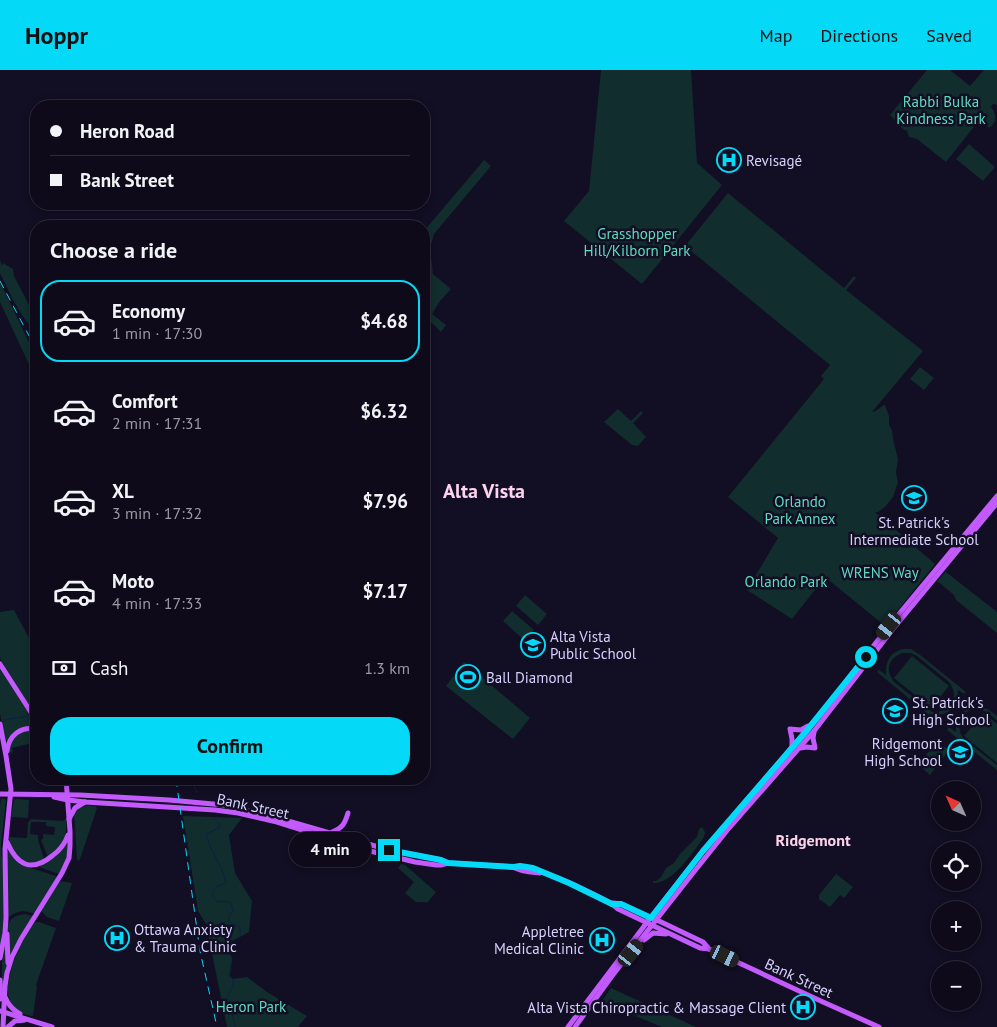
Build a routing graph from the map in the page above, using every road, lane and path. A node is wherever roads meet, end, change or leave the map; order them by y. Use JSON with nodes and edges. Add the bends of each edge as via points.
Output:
{"nodes":[{"id":1,"x":997,"y":496,"type":"edge"},
{"id":2,"x":997,"y":503,"type":"edge"},
{"id":3,"x":0,"y":664,"type":"edge"},
{"id":4,"x":30,"y":711,"type":"edge"},
{"id":5,"x":823,"y":711,"type":"junction"},
{"id":6,"x":0,"y":724,"type":"edge"},
{"id":7,"x":30,"y":728,"type":"edge"},
{"id":8,"x":814,"y":731,"type":"junction"},
{"id":9,"x":792,"y":747,"type":"junction"},
{"id":10,"x":800,"y":748,"type":"junction"},
{"id":11,"x":6,"y":756,"type":"junction"},
{"id":12,"x":67,"y":785,"type":"edge"},
{"id":13,"x":69,"y":785,"type":"edge"},
{"id":14,"x":5,"y":794,"type":"edge"},
{"id":15,"x":80,"y":795,"type":"junction"},
{"id":16,"x":68,"y":797,"type":"junction"},
{"id":17,"x":85,"y":802,"type":"junction"},
{"id":18,"x":348,"y":813,"type":"dead end"},
{"id":19,"x":69,"y":819,"type":"junction"},
{"id":20,"x":70,"y":831,"type":"junction"},
{"id":21,"x":330,"y":833,"type":"junction"},
{"id":22,"x":6,"y":840,"type":"junction"},
{"id":23,"x":448,"y":863,"type":"junction"},
{"id":24,"x":670,"y":902,"type":"junction"},
{"id":25,"x":612,"y":904,"type":"junction"},
{"id":26,"x":632,"y":916,"type":"junction"},
{"id":27,"x":653,"y":919,"type":"junction"},
{"id":28,"x":649,"y":924,"type":"junction"},
{"id":29,"x":6,"y":926,"type":"junction"},
{"id":30,"x":669,"y":926,"type":"junction"},
{"id":31,"x":638,"y":935,"type":"junction"},
{"id":32,"x":672,"y":935,"type":"junction"},
{"id":33,"x":638,"y":944,"type":"junction"},
{"id":34,"x":709,"y":949,"type":"junction"},
{"id":35,"x":0,"y":958,"type":"edge"},
{"id":36,"x":8,"y":967,"type":"junction"},
{"id":37,"x":0,"y":980,"type":"edge"},
{"id":38,"x":4,"y":993,"type":"junction"},
{"id":39,"x":2,"y":1011,"type":"edge"},
{"id":40,"x":34,"y":1021,"type":"junction"},
{"id":41,"x":3,"y":1027,"type":"edge"},
{"id":42,"x":8,"y":1027,"type":"edge"},
{"id":43,"x":52,"y":1027,"type":"edge"},
{"id":44,"x":568,"y":1027,"type":"edge"},
{"id":45,"x":575,"y":1027,"type":"edge"},
{"id":46,"x":879,"y":1027,"type":"edge"}],
"edges":[{"from":1,"to":5,"type":"main road"},
{"from":2,"to":8,"type":"main road"},
{"from":3,"to":4,"type":"main road"},
{"from":5,"to":9,"type":"main road"},
{"from":5,"to":9,"type":"main road","via":[[805,728],[790,730]]},
{"from":6,"to":11,"type":"main road"},
{"from":7,"to":11,"type":"main road","via":[[13,736]]},
{"from":8,"to":10,"type":"main road"},
{"from":8,"to":10,"type":"main road","via":[[815,748]]},
{"from":9,"to":27,"type":"main road","via":[[703,851]]},
{"from":10,"to":24,"type":"main road","via":[[729,828]]},
{"from":11,"to":14,"type":"main road"},
{"from":12,"to":16,"type":"main road"},
{"from":13,"to":15,"type":"main road"},
{"from":14,"to":16,"type":"main road","name":"Bank Street"},
{"from":14,"to":22,"type":"main road"},
{"from":15,"to":16,"type":"main road","name":"Bank Street"},
{"from":15,"to":21,"type":"main road","name":"Bank Street","via":[[224,805]]},
{"from":16,"to":17,"type":"main road","name":"Bank Street"},
{"from":16,"to":19,"type":"main road"},
{"from":17,"to":19,"type":"main road","via":[[74,808]]},
{"from":17,"to":23,"type":"main road","name":"Bank Street","via":[[238,812],[397,858],[441,866]]},
{"from":18,"to":21,"type":"main road","via":[[341,828]]},
{"from":19,"to":20,"type":"main road"},
{"from":20,"to":22,"type":"main road","via":[[66,842],[55,854],[35,865],[17,860]]},
{"from":20,"to":36,"type":"main road","via":[[66,865],[16,947]]},
{"from":21,"to":23,"type":"main road","name":"Bank Street","via":[[382,849]]},
{"from":22,"to":29,"type":"main road"},
{"from":23,"to":25,"type":"main road","name":"Bank Street","via":[[514,867],[545,873]]},
{"from":24,"to":27,"type":"main road"},
{"from":24,"to":30,"type":"main road","via":[[664,916]]},
{"from":25,"to":26,"type":"main road","name":"Bank Street"},
{"from":25,"to":27,"type":"main road","name":"Bank Street","via":[[621,904]]},
{"from":26,"to":28,"type":"main road","name":"Bank Street"},
{"from":26,"to":31,"type":"main road","via":[[640,925]]},
{"from":27,"to":28,"type":"main road"},
{"from":27,"to":30,"type":"main road","name":"Bank Street"},
{"from":28,"to":31,"type":"main road"},
{"from":28,"to":32,"type":"main road","name":"Bank Street"},
{"from":28,"to":33,"type":"main road"},
{"from":29,"to":35,"type":"main road"},
{"from":29,"to":36,"type":"main road"},
{"from":30,"to":34,"type":"main road","name":"Bank Street","via":[[703,942]]},
{"from":31,"to":44,"type":"main road"},
{"from":32,"to":33,"type":"main road","via":[[653,933]]},
{"from":32,"to":34,"type":"main road","name":"Bank Street"},
{"from":33,"to":45,"type":"main road"},
{"from":34,"to":46,"type":"main road","name":"Bank Street"},
{"from":36,"to":38,"type":"main road"},
{"from":37,"to":39,"type":"main road"},
{"from":38,"to":39,"type":"main road"},
{"from":38,"to":40,"type":"main road","via":[[12,1008]]},
{"from":39,"to":40,"type":"main road"},
{"from":39,"to":41,"type":"main road"},
{"from":40,"to":42,"type":"main road","via":[[18,1020]]},
{"from":40,"to":43,"type":"main road"}]}
